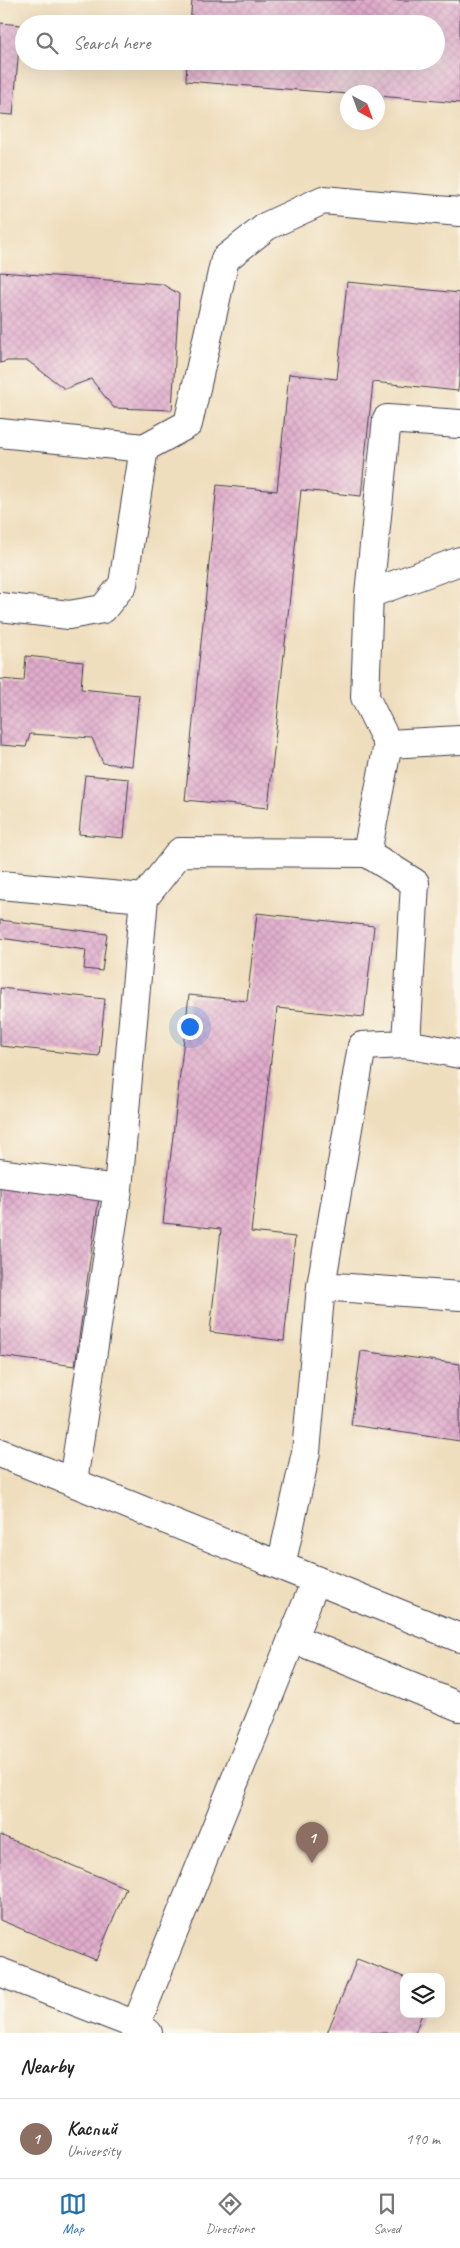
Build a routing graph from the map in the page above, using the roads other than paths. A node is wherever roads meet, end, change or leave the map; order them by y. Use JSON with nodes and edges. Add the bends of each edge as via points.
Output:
{"nodes":[{"id":1,"x":460,"y":212,"type":"edge"},
{"id":2,"x":460,"y":424,"type":"edge"},
{"id":3,"x":0,"y":433,"type":"edge"},
{"id":4,"x":144,"y":448,"type":"junction"},
{"id":5,"x":460,"y":561,"type":"edge"},
{"id":6,"x":369,"y":594,"type":"junction"},
{"id":7,"x":0,"y":607,"type":"edge"},
{"id":8,"x":460,"y":740,"type":"edge"},
{"id":9,"x":388,"y":744,"type":"junction"},
{"id":10,"x":367,"y":853,"type":"junction"},
{"id":11,"x":0,"y":885,"type":"edge"},
{"id":12,"x":144,"y":898,"type":"junction"},
{"id":13,"x":406,"y":1044,"type":"junction"},
{"id":14,"x":460,"y":1054,"type":"edge"},
{"id":15,"x":0,"y":1173,"type":"edge"},
{"id":16,"x":118,"y":1189,"type":"junction"},
{"id":17,"x":321,"y":1286,"type":"junction"},
{"id":18,"x":460,"y":1296,"type":"edge"},
{"id":19,"x":0,"y":1453,"type":"edge"},
{"id":20,"x":73,"y":1481,"type":"junction"},
{"id":21,"x":281,"y":1566,"type":"junction"},
{"id":22,"x":316,"y":1580,"type":"junction"},
{"id":23,"x":292,"y":1638,"type":"junction"},
{"id":24,"x":460,"y":1638,"type":"edge"},
{"id":25,"x":460,"y":1707,"type":"edge"},
{"id":26,"x":0,"y":1972,"type":"edge"},
{"id":27,"x":142,"y":2029,"type":"edge"}],
"edges":[{"from":1,"to":4,"type":"street","via":[[323,200],[267,226],[225,259],[188,424]]},
{"from":2,"to":6,"type":"street","via":[[387,419]]},
{"from":3,"to":4,"type":"street"},
{"from":4,"to":7,"type":"street","via":[[123,584],[103,609],[69,615]]},
{"from":5,"to":6,"type":"street"},
{"from":6,"to":9,"type":"street","via":[[365,697]]},
{"from":8,"to":9,"type":"street"},
{"from":9,"to":10,"type":"street"},
{"from":10,"to":12,"type":"street","via":[[180,852]]},
{"from":10,"to":13,"type":"street","via":[[415,883]]},
{"from":11,"to":12,"type":"street"},
{"from":12,"to":16,"type":"street"},
{"from":13,"to":14,"type":"street"},
{"from":13,"to":17,"type":"street","via":[[362,1046]]},
{"from":15,"to":16,"type":"street"},
{"from":16,"to":20,"type":"street"},
{"from":17,"to":18,"type":"street"},
{"from":17,"to":21,"type":"street","via":[[306,1452]]},
{"from":19,"to":20,"type":"street"},
{"from":20,"to":21,"type":"street"},
{"from":21,"to":22,"type":"street"},
{"from":22,"to":23,"type":"street"},
{"from":22,"to":24,"type":"street"},
{"from":23,"to":25,"type":"street"},
{"from":23,"to":27,"type":"street"},
{"from":26,"to":27,"type":"street"}]}
